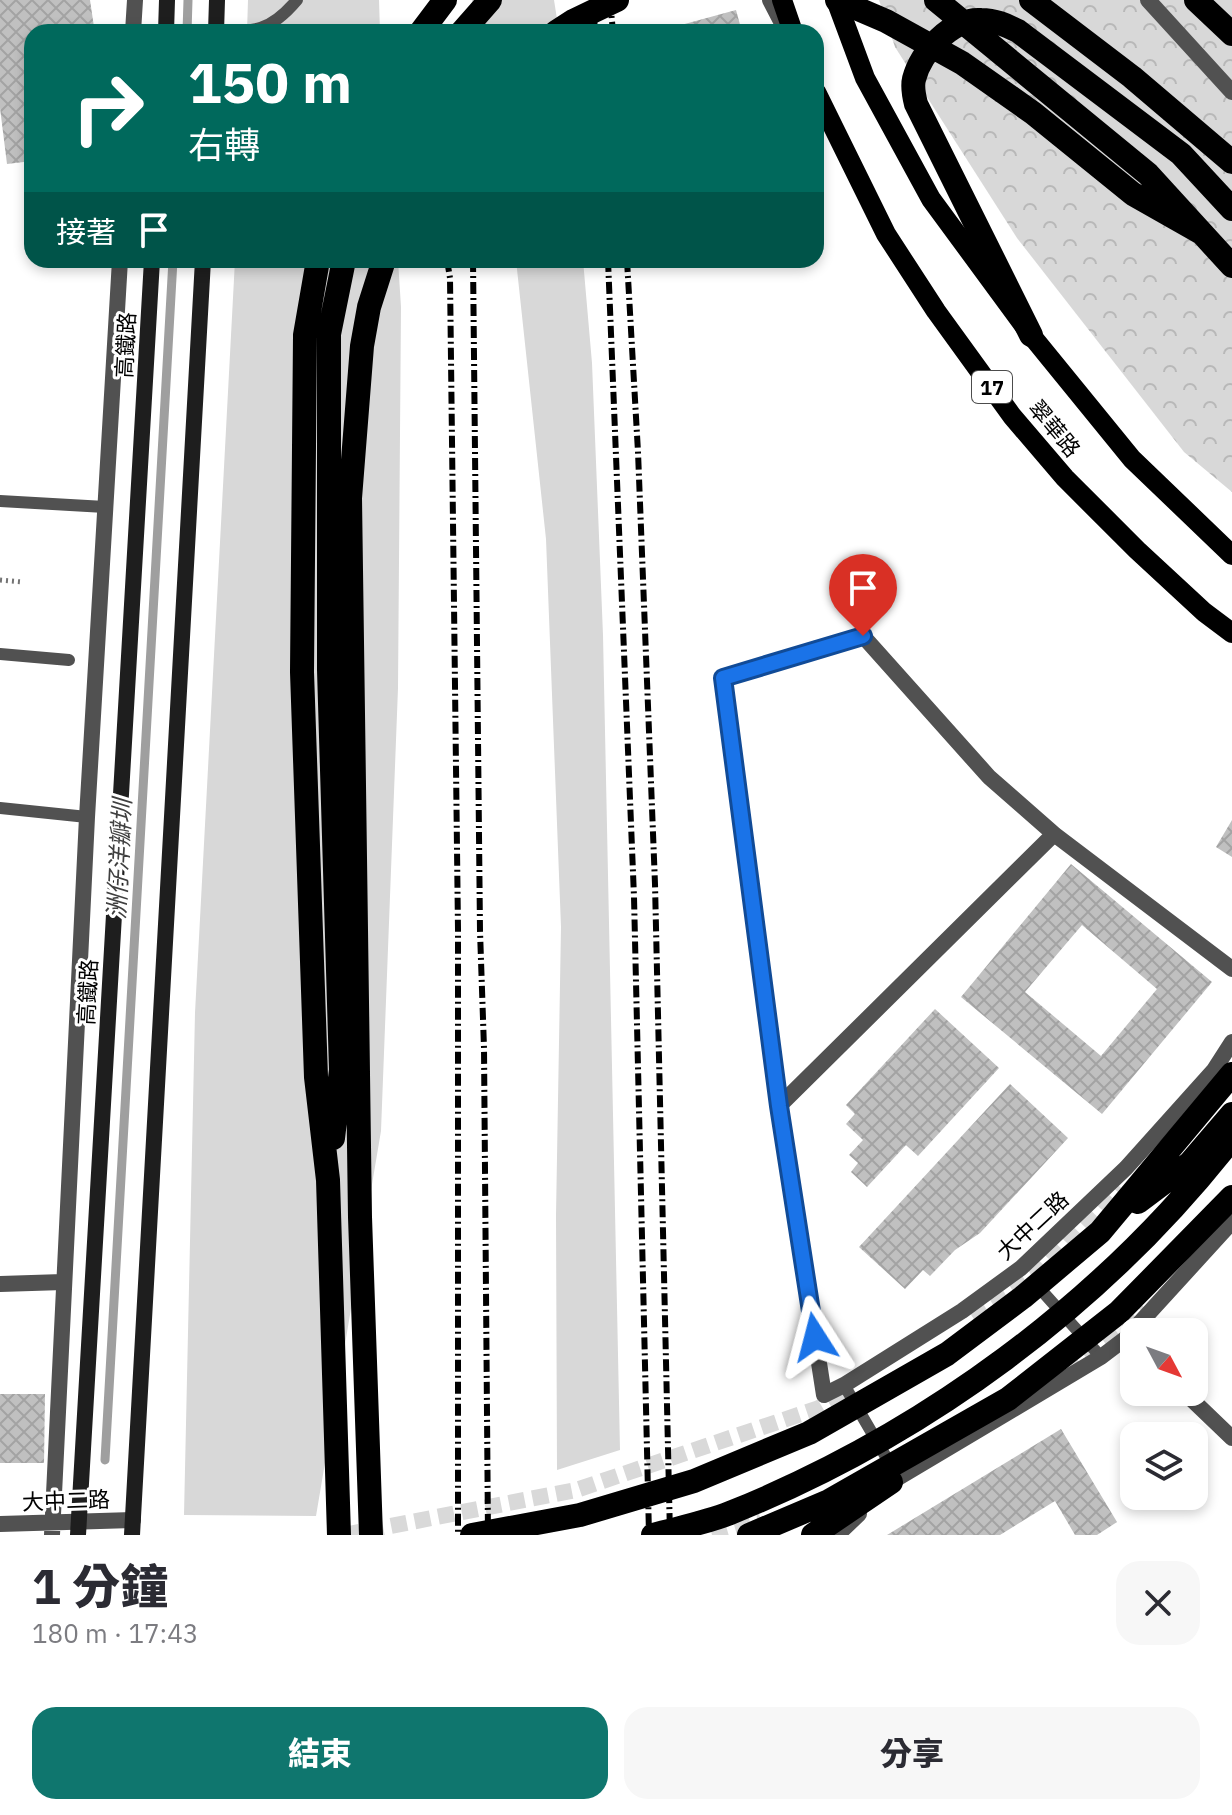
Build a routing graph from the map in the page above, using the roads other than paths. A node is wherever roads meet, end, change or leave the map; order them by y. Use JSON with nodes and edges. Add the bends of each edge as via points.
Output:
{"nodes":[{"id":1,"x":135,"y":0,"type":"edge"},
{"id":2,"x":167,"y":0,"type":"edge"},
{"id":3,"x":217,"y":0,"type":"edge"},
{"id":4,"x":297,"y":0,"type":"edge"},
{"id":5,"x":445,"y":0,"type":"edge"},
{"id":6,"x":490,"y":0,"type":"edge"},
{"id":7,"x":617,"y":0,"type":"edge"},
{"id":8,"x":770,"y":0,"type":"edge"},
{"id":9,"x":782,"y":0,"type":"edge"},
{"id":10,"x":836,"y":0,"type":"edge"},
{"id":11,"x":936,"y":0,"type":"edge"},
{"id":12,"x":1031,"y":0,"type":"edge"},
{"id":13,"x":1148,"y":0,"type":"edge"},
{"id":14,"x":1196,"y":0,"type":"edge"},
{"id":15,"x":134,"y":24,"type":"edge"},
{"id":16,"x":166,"y":24,"type":"edge"},
{"id":17,"x":216,"y":24,"type":"edge"},
{"id":18,"x":268,"y":24,"type":"edge"},
{"id":19,"x":427,"y":24,"type":"edge"},
{"id":20,"x":469,"y":24,"type":"edge"},
{"id":21,"x":568,"y":24,"type":"edge"},
{"id":22,"x":782,"y":24,"type":"edge"},
{"id":23,"x":790,"y":24,"type":"edge"},
{"id":24,"x":1232,"y":34,"type":"edge"},
{"id":25,"x":1232,"y":92,"type":"edge"},
{"id":26,"x":824,"y":108,"type":"edge"},
{"id":27,"x":1232,"y":162,"type":"edge"},
{"id":28,"x":1232,"y":209,"type":"edge"},
{"id":29,"x":1200,"y":232,"type":"junction"},
{"id":30,"x":1232,"y":266,"type":"edge"},
{"id":31,"x":120,"y":268,"type":"edge"},
{"id":32,"x":152,"y":268,"type":"edge"},
{"id":33,"x":203,"y":268,"type":"edge"},
{"id":34,"x":317,"y":268,"type":"edge"},
{"id":35,"x":342,"y":268,"type":"edge"},
{"id":36,"x":381,"y":268,"type":"edge"},
{"id":37,"x":1031,"y":335,"type":"junction"},
{"id":38,"x":0,"y":501,"type":"edge"},
{"id":39,"x":105,"y":507,"type":"junction"},
{"id":40,"x":1232,"y":555,"type":"edge"},
{"id":41,"x":1232,"y":633,"type":"edge"},
{"id":42,"x":0,"y":654,"type":"edge"},
{"id":43,"x":69,"y":660,"type":"dead end"},
{"id":44,"x":0,"y":808,"type":"edge"},
{"id":45,"x":87,"y":817,"type":"junction"},
{"id":46,"x":1054,"y":834,"type":"junction"},
{"id":47,"x":1232,"y":969,"type":"edge"},
{"id":48,"x":1232,"y":1042,"type":"edge"},
{"id":49,"x":1232,"y":1074,"type":"edge"},
{"id":50,"x":779,"y":1106,"type":"junction"},
{"id":51,"x":1232,"y":1114,"type":"edge"},
{"id":52,"x":1232,"y":1138,"type":"edge"},
{"id":53,"x":328,"y":1180,"type":"junction"},
{"id":54,"x":1232,"y":1197,"type":"edge"},
{"id":55,"x":1232,"y":1222,"type":"edge"},
{"id":56,"x":1100,"y":1232,"type":"junction"},
{"id":57,"x":1021,"y":1268,"type":"junction"},
{"id":58,"x":63,"y":1282,"type":"junction"},
{"id":59,"x":0,"y":1284,"type":"edge"},
{"id":60,"x":1150,"y":1318,"type":"tunnel mouth"},
{"id":61,"x":1120,"y":1347,"type":"edge"},
{"id":62,"x":1101,"y":1357,"type":"junction"},
{"id":63,"x":844,"y":1385,"type":"junction"},
{"id":64,"x":1008,"y":1399,"type":"junction"},
{"id":65,"x":1199,"y":1406,"type":"edge"},
{"id":66,"x":1232,"y":1438,"type":"edge"},
{"id":67,"x":898,"y":1478,"type":"junction"},
{"id":68,"x":0,"y":1524,"type":"edge"},
{"id":69,"x":132,"y":1527,"type":"edge"},
{"id":70,"x":52,"y":1528,"type":"edge"},
{"id":71,"x":78,"y":1528,"type":"edge"},
{"id":72,"x":339,"y":1535,"type":"edge"},
{"id":73,"x":371,"y":1535,"type":"edge"},
{"id":74,"x":472,"y":1535,"type":"edge"},
{"id":75,"x":653,"y":1535,"type":"edge"},
{"id":76,"x":749,"y":1535,"type":"tunnel mouth"},
{"id":77,"x":813,"y":1535,"type":"edge"},
{"id":78,"x":837,"y":1535,"type":"edge"}],
"edges":[{"from":1,"to":15,"type":"street"},
{"from":2,"to":16,"type":"street"},
{"from":3,"to":17,"type":"street"},
{"from":4,"to":18,"type":"lane"},
{"from":5,"to":19,"type":"highway"},
{"from":6,"to":20,"type":"highway"},
{"from":7,"to":21,"type":"highway"},
{"from":8,"to":22,"type":"street"},
{"from":9,"to":23,"type":"main road"},
{"from":10,"to":29,"type":"highway","via":[[962,63],[1133,194]]},
{"from":10,"to":37,"type":"main road","name":"翠華路","via":[[865,78],[931,199]]},
{"from":11,"to":29,"type":"highway","via":[[1148,174]]},
{"from":12,"to":27,"type":"highway"},
{"from":13,"to":25,"type":"street"},
{"from":14,"to":24,"type":"highway"},
{"from":26,"to":41,"type":"main road","name":"翠華路","number":"17","via":[[886,234],[1012,416],[1126,540]]},
{"from":28,"to":37,"type":"highway","via":[[1181,154],[1018,31],[980,19],[947,31],[919,64],[912,83],[916,104]]},
{"from":29,"to":30,"type":"highway"},
{"from":31,"to":39,"type":"street","name":"高鐵路"},
{"from":32,"to":71,"type":"street","name":"高鐵路"},
{"from":33,"to":69,"type":"street"},
{"from":34,"to":53,"type":"highway","via":[[305,335],[302,672],[316,1077]]},
{"from":35,"to":53,"type":"highway","via":[[329,334],[329,670],[341,1070]]},
{"from":36,"to":73,"type":"highway","via":[[362,346],[350,498],[360,1217]]},
{"from":37,"to":40,"type":"main road","name":"翠華路","via":[[1132,459]]},
{"from":38,"to":39,"type":"lane"},
{"from":39,"to":45,"type":"street","name":"高鐵路"},
{"from":42,"to":43,"type":"lane"},
{"from":44,"to":45,"type":"lane"},
{"from":45,"to":58,"type":"street","name":"高鐵路"},
{"from":46,"to":47,"type":"street"},
{"from":46,"to":50,"type":"street"},
{"from":46,"to":50,"type":"street","via":[[989,777],[863,636],[723,678]]},
{"from":48,"to":57,"type":"street","name":"大中二路","via":[[1214,1070],[1126,1168]]},
{"from":49,"to":56,"type":"highway"},
{"from":50,"to":63,"type":"street","name":"大中二路","via":[[824,1395]]},
{"from":51,"to":56,"type":"highway","via":[[1190,1163]]},
{"from":52,"to":75,"type":"highway","via":[[1199,1181],[1081,1299],[964,1390],[844,1461],[727,1514]]},
{"from":53,"to":72,"type":"highway"},
{"from":54,"to":64,"type":"highway","via":[[1119,1312]]},
{"from":55,"to":60,"type":"street"},
{"from":56,"to":74,"type":"highway","via":[[947,1354],[809,1433],[680,1485],[580,1515]]},
{"from":57,"to":62,"type":"lane"},
{"from":57,"to":63,"type":"street","name":"大中二路"},
{"from":58,"to":59,"type":"street"},
{"from":58,"to":70,"type":"street","name":"高鐵路"},
{"from":61,"to":62,"type":"street"},
{"from":62,"to":67,"type":"street"},
{"from":63,"to":67,"type":"lane"},
{"from":64,"to":76,"type":"highway","via":[[829,1501]]},
{"from":64,"to":77,"type":"highway","via":[[949,1448]]},
{"from":65,"to":66,"type":"street"},
{"from":67,"to":78,"type":"street"},
{"from":68,"to":70,"type":"street","name":"大中二路"},
{"from":69,"to":71,"type":"street","name":"大中二路"},
{"from":70,"to":71,"type":"street","name":"大中二路"}]}
